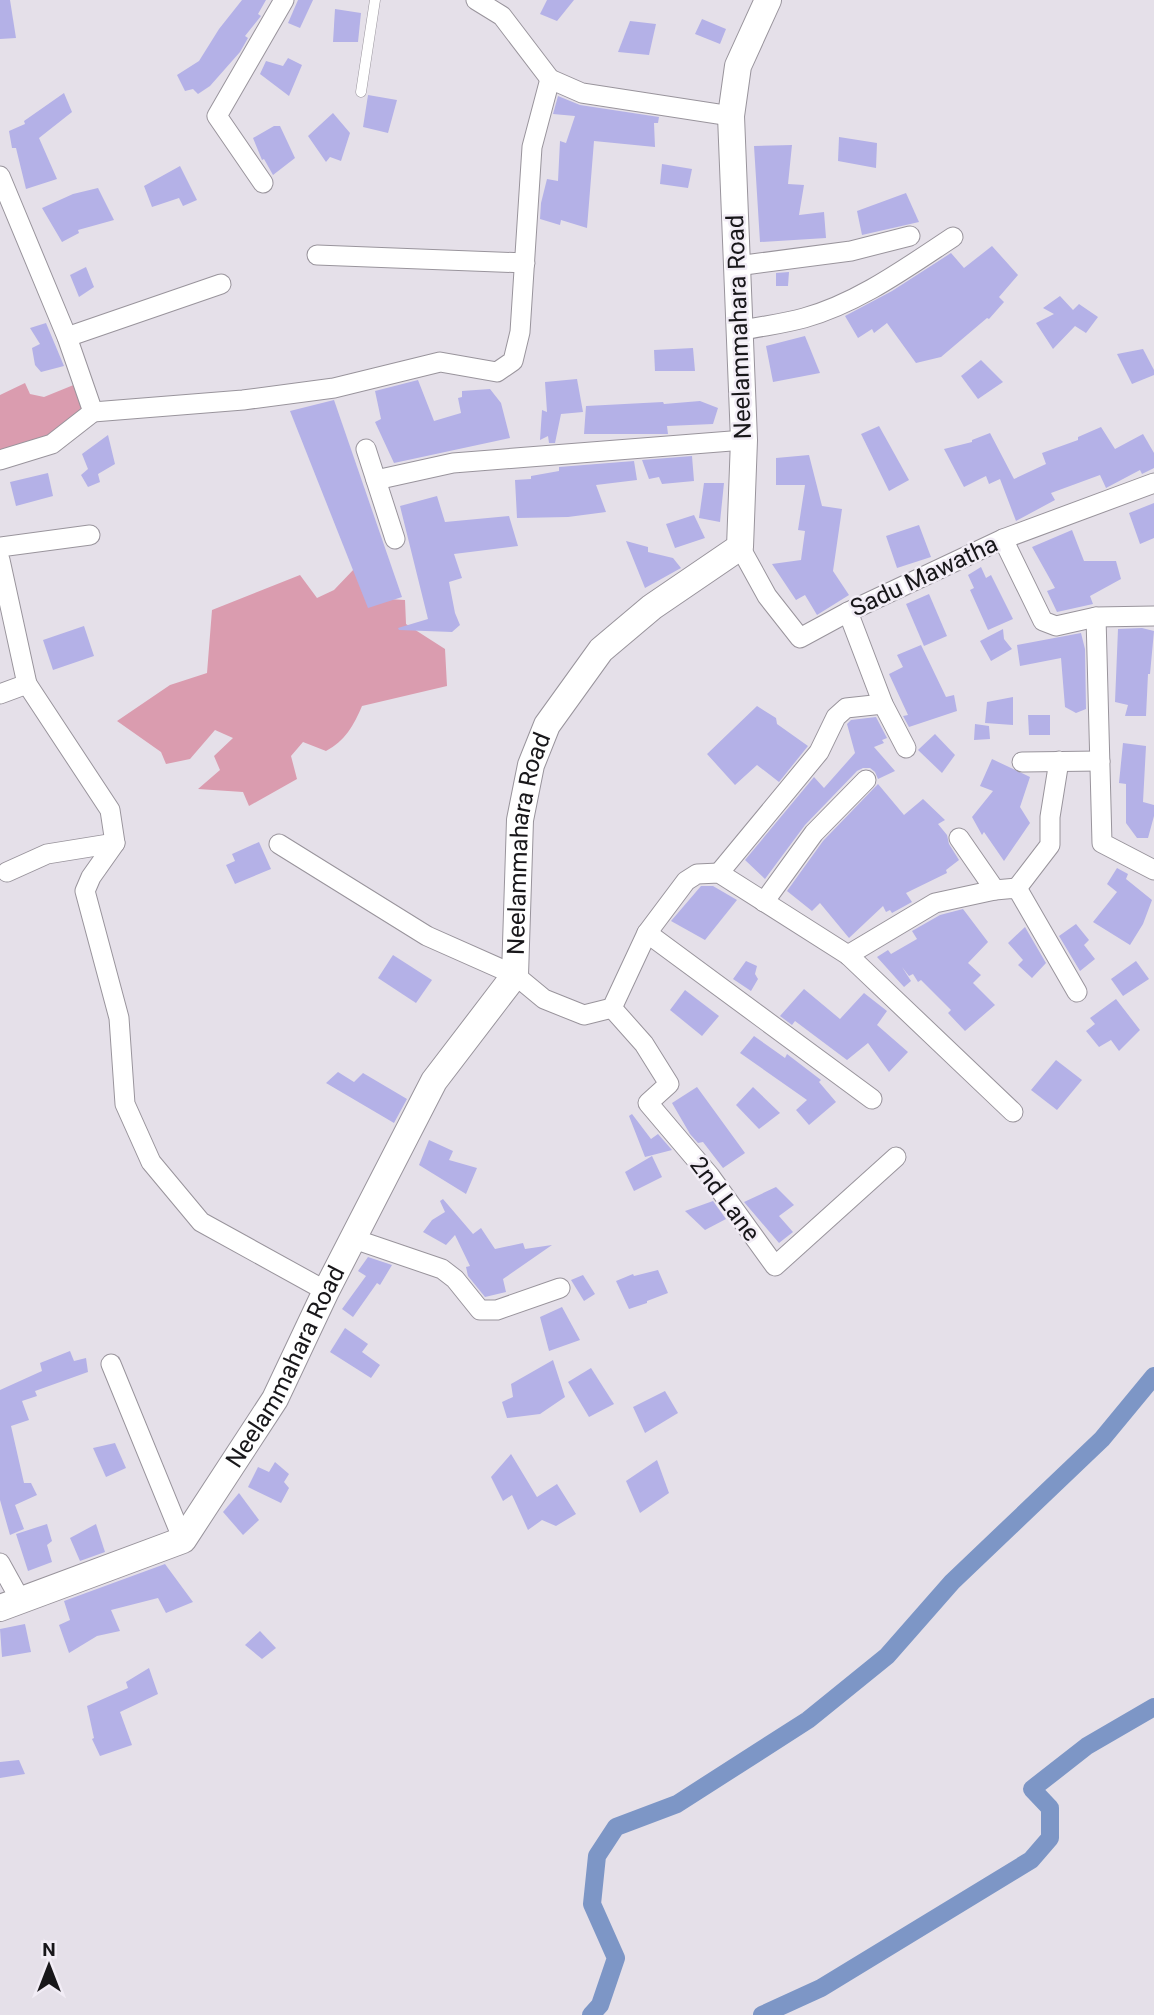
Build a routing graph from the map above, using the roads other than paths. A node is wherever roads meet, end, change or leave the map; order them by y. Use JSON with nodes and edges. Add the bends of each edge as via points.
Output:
{"nodes":[{"id":1,"x":284,"y":0,"type":"edge"},
{"id":2,"x":375,"y":0,"type":"edge"},
{"id":3,"x":476,"y":0,"type":"edge"},
{"id":4,"x":768,"y":0,"type":"edge"},
{"id":5,"x":550,"y":79,"type":"junction"},
{"id":6,"x":361,"y":92,"type":"dead end"},
{"id":7,"x":731,"y":116,"type":"junction"},
{"id":8,"x":0,"y":176,"type":"edge"},
{"id":9,"x":263,"y":183,"type":"dead end"},
{"id":10,"x":910,"y":236,"type":"dead end"},
{"id":11,"x":953,"y":237,"type":"dead end"},
{"id":12,"x":317,"y":255,"type":"dead end"},
{"id":13,"x":524,"y":263,"type":"junction"},
{"id":14,"x":737,"y":266,"type":"junction"},
{"id":15,"x":221,"y":284,"type":"dead end"},
{"id":16,"x":739,"y":331,"type":"junction"},
{"id":17,"x":67,"y":337,"type":"junction"},
{"id":18,"x":93,"y":412,"type":"junction"},
{"id":19,"x":744,"y":440,"type":"junction"},
{"id":20,"x":366,"y":449,"type":"dead end"},
{"id":21,"x":0,"y":460,"type":"edge"},
{"id":22,"x":376,"y":480,"type":"junction"},
{"id":23,"x":1154,"y":483,"type":"edge"},
{"id":24,"x":90,"y":535,"type":"dead end"},
{"id":25,"x":395,"y":539,"type":"dead end"},
{"id":26,"x":1003,"y":539,"type":"junction"},
{"id":27,"x":0,"y":547,"type":"edge"},
{"id":28,"x":740,"y":547,"type":"junction"},
{"id":29,"x":0,"y":560,"type":"edge"},
{"id":30,"x":848,"y":612,"type":"junction"},
{"id":31,"x":1154,"y":616,"type":"edge"},
{"id":32,"x":1096,"y":617,"type":"junction"},
{"id":33,"x":27,"y":684,"type":"junction"},
{"id":34,"x":0,"y":694,"type":"edge"},
{"id":35,"x":883,"y":704,"type":"junction"},
{"id":36,"x":906,"y":748,"type":"dead end"},
{"id":37,"x":1059,"y":761,"type":"junction"},
{"id":38,"x":1100,"y":761,"type":"junction"},
{"id":39,"x":1022,"y":762,"type":"dead end"},
{"id":40,"x":866,"y":780,"type":"dead end"},
{"id":41,"x":959,"y":838,"type":"dead end"},
{"id":42,"x":115,"y":843,"type":"junction"},
{"id":43,"x":279,"y":844,"type":"dead end"},
{"id":44,"x":1154,"y":870,"type":"edge"},
{"id":45,"x":7,"y":872,"type":"dead end"},
{"id":46,"x":719,"y":873,"type":"junction"},
{"id":47,"x":1017,"y":888,"type":"junction"},
{"id":48,"x":995,"y":890,"type":"junction"},
{"id":49,"x":764,"y":902,"type":"junction"},
{"id":50,"x":647,"y":933,"type":"junction"},
{"id":51,"x":848,"y":955,"type":"junction"},
{"id":52,"x":515,"y":975,"type":"junction"},
{"id":53,"x":1077,"y":992,"type":"dead end"},
{"id":54,"x":612,"y":1008,"type":"junction"},
{"id":55,"x":872,"y":1099,"type":"dead end"},
{"id":56,"x":1013,"y":1112,"type":"dead end"},
{"id":57,"x":896,"y":1157,"type":"dead end"},
{"id":58,"x":354,"y":1239,"type":"junction"},
{"id":59,"x":560,"y":1288,"type":"dead end"},
{"id":60,"x":326,"y":1291,"type":"junction"},
{"id":61,"x":111,"y":1364,"type":"dead end"},
{"id":62,"x":183,"y":1540,"type":"junction"},
{"id":63,"x":0,"y":1563,"type":"edge"},
{"id":64,"x":11,"y":1605,"type":"edge"}],
"edges":[{"from":1,"to":9,"type":"street","via":[[217,116]]},
{"from":2,"to":6,"type":"lane"},
{"from":3,"to":5,"type":"street","via":[[502,16]]},
{"from":4,"to":7,"type":"street","name":"Neelammahara Road","via":[[738,66]]},
{"from":5,"to":7,"type":"street","via":[[582,93]]},
{"from":5,"to":13,"type":"street","via":[[532,147]]},
{"from":7,"to":14,"type":"street","name":"Neelammahara Road"},
{"from":8,"to":17,"type":"street"},
{"from":10,"to":14,"type":"street","via":[[851,251]]},
{"from":11,"to":16,"type":"street","via":[[844,302],[804,318]]},
{"from":12,"to":13,"type":"street"},
{"from":13,"to":18,"type":"street","via":[[520,332],[513,361],[497,372],[440,362],[334,388]]},
{"from":14,"to":16,"type":"street","name":"Neelammahara Road"},
{"from":15,"to":17,"type":"street"},
{"from":16,"to":19,"type":"street","name":"Neelammahara Road"},
{"from":17,"to":18,"type":"street"},
{"from":18,"to":21,"type":"street","via":[[52,444]]},
{"from":19,"to":22,"type":"street","via":[[453,463]]},
{"from":19,"to":28,"type":"street","name":"Neelammahara Road"},
{"from":20,"to":22,"type":"street"},
{"from":22,"to":25,"type":"street"},
{"from":23,"to":26,"type":"street","name":"Sadu Mawatha"},
{"from":24,"to":27,"type":"street"},
{"from":26,"to":30,"type":"street","name":"Sadu Mawatha"},
{"from":26,"to":32,"type":"street","via":[[1043,621],[1056,626]]},
{"from":28,"to":30,"type":"street","name":"Sadu Mawatha","via":[[767,596],[800,638]]},
{"from":28,"to":52,"type":"street","name":"Neelammahara Road","via":[[652,607],[601,650],[547,724],[531,765],[520,820]]},
{"from":29,"to":33,"type":"street"},
{"from":30,"to":35,"type":"street"},
{"from":31,"to":32,"type":"street"},
{"from":32,"to":38,"type":"street"},
{"from":33,"to":34,"type":"street"},
{"from":33,"to":42,"type":"street","via":[[110,810]]},
{"from":35,"to":36,"type":"street"},
{"from":35,"to":46,"type":"street","via":[[846,708],[836,718],[819,752]]},
{"from":37,"to":38,"type":"street"},
{"from":37,"to":39,"type":"street"},
{"from":37,"to":47,"type":"street","via":[[1050,845]]},
{"from":38,"to":44,"type":"street","via":[[1102,843]]},
{"from":40,"to":49,"type":"street","via":[[814,833]]},
{"from":41,"to":48,"type":"street"},
{"from":42,"to":45,"type":"street","via":[[47,854]]},
{"from":42,"to":60,"type":"street","via":[[85,891],[119,1018],[125,1104],[151,1162],[201,1223]]},
{"from":43,"to":52,"type":"street","via":[[427,936]]},
{"from":46,"to":49,"type":"street"},
{"from":46,"to":50,"type":"street","via":[[697,874],[686,881]]},
{"from":47,"to":48,"type":"street"},
{"from":47,"to":53,"type":"street"},
{"from":48,"to":51,"type":"street","via":[[935,903]]},
{"from":49,"to":51,"type":"street"},
{"from":50,"to":54,"type":"street"},
{"from":50,"to":55,"type":"street"},
{"from":51,"to":56,"type":"street"},
{"from":52,"to":54,"type":"street","via":[[544,999],[584,1015]]},
{"from":52,"to":58,"type":"street","name":"Neelammahara Road","via":[[434,1081]]},
{"from":54,"to":57,"type":"street","name":"2nd Lane","via":[[644,1044],[669,1084],[648,1102],[710,1176],[775,1266]]},
{"from":58,"to":59,"type":"street","via":[[442,1269],[481,1310],[498,1310]]},
{"from":58,"to":60,"type":"street","name":"Neelammahara Road"},
{"from":60,"to":62,"type":"street","name":"Neelammahara Road","via":[[275,1398]]},
{"from":61,"to":62,"type":"street"},
{"from":62,"to":64,"type":"street"},
{"from":63,"to":64,"type":"street"}]}
